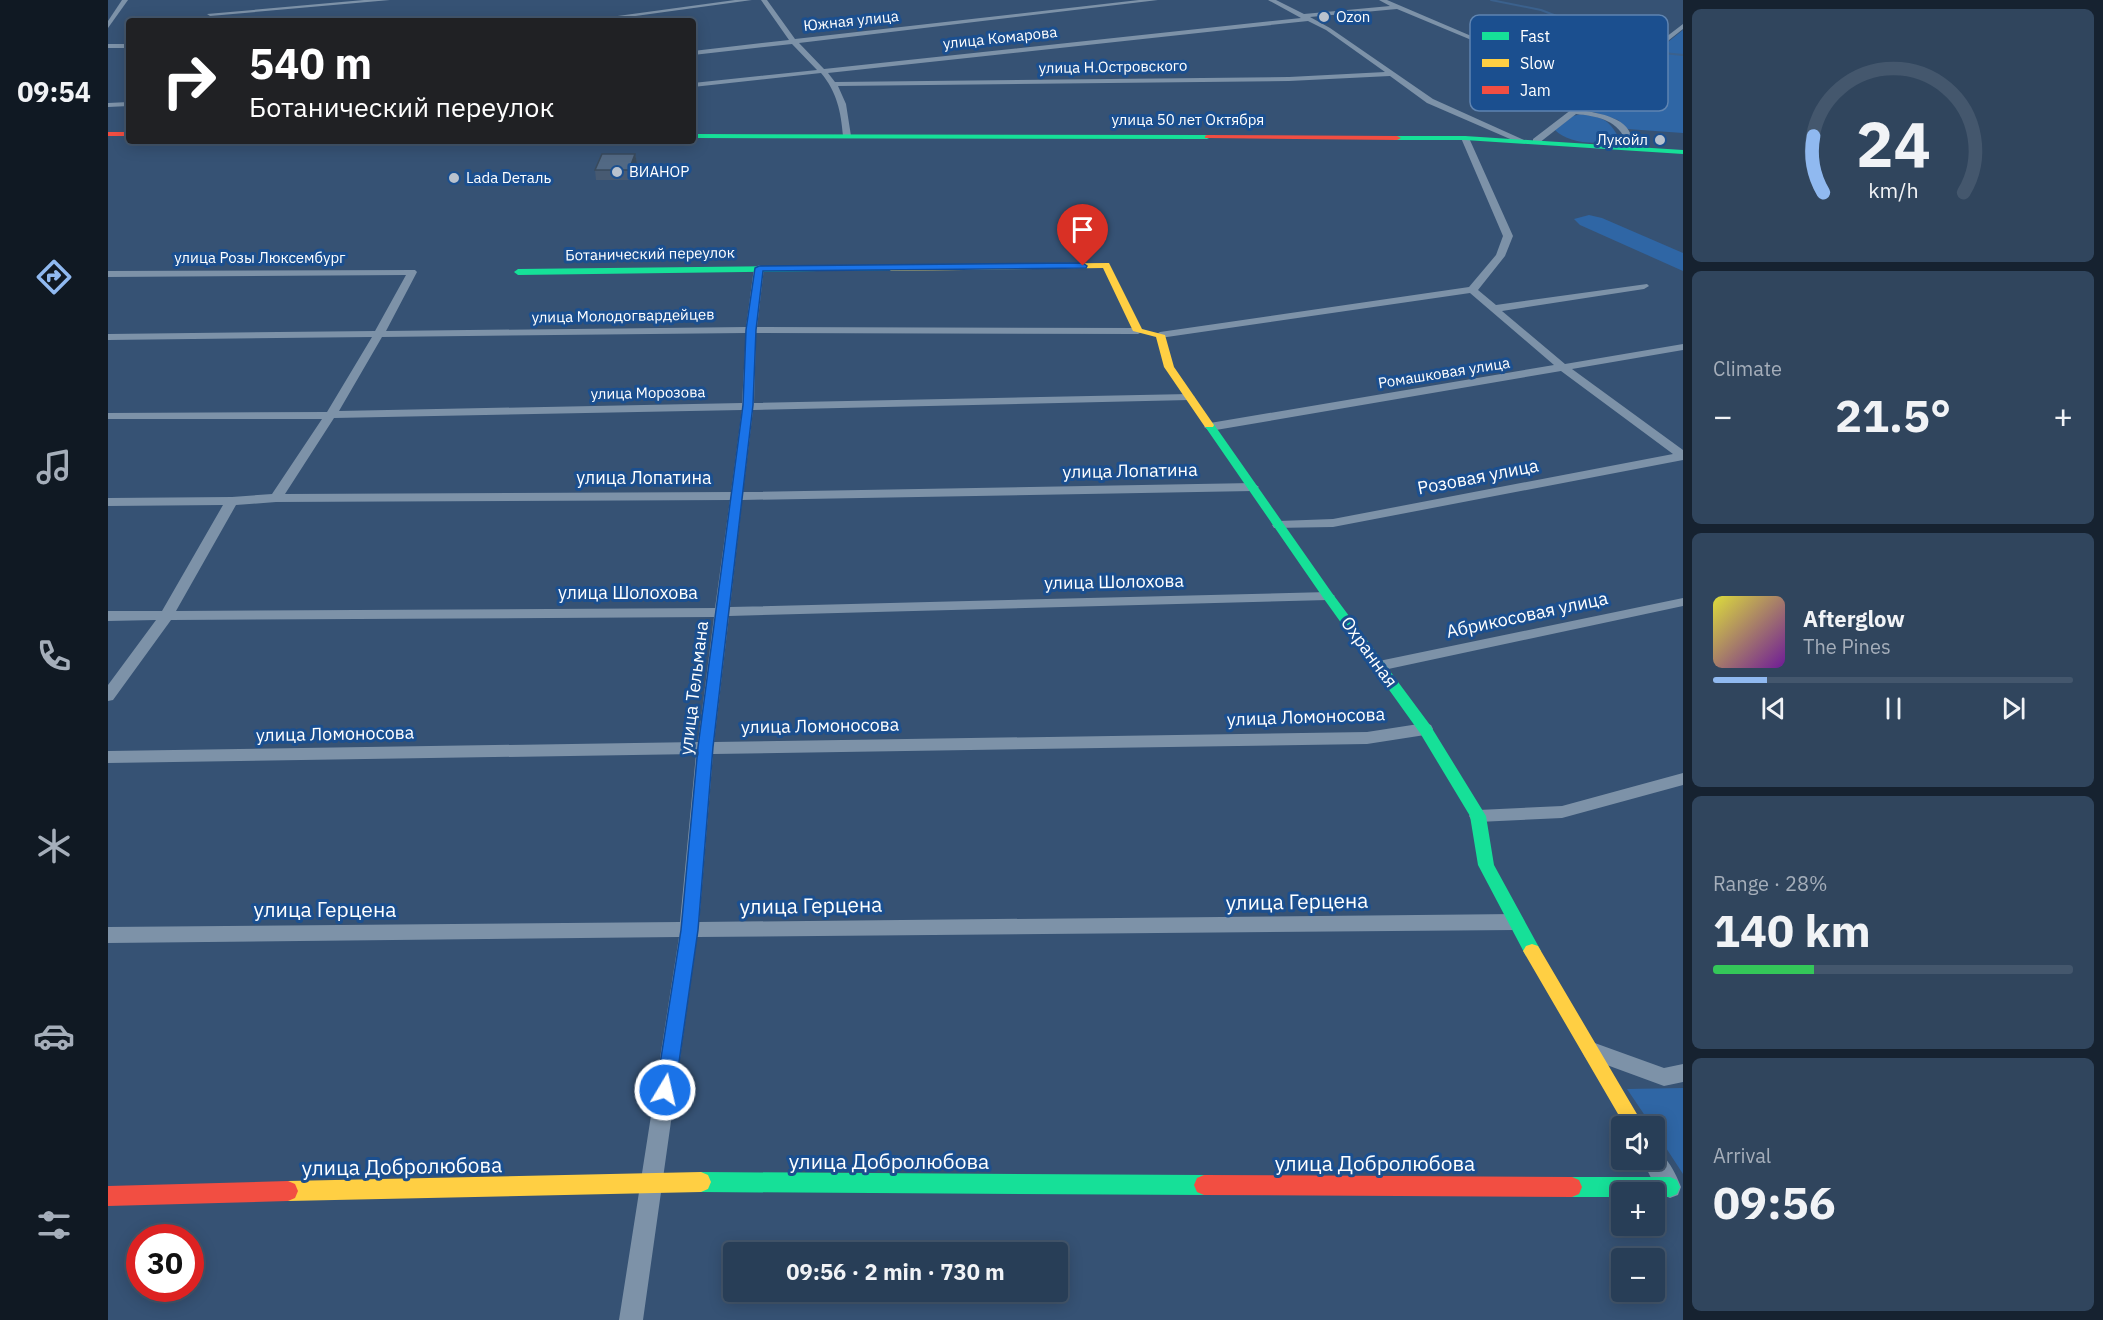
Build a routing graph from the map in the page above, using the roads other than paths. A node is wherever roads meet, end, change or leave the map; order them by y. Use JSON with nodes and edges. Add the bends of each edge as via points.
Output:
{"nodes":[{"id":1,"x":125,"y":0,"type":"edge"},
{"id":2,"x":387,"y":0,"type":"edge"},
{"id":3,"x":749,"y":0,"type":"edge"},
{"id":4,"x":764,"y":0,"type":"edge"},
{"id":5,"x":1155,"y":0,"type":"edge"},
{"id":6,"x":1271,"y":0,"type":"edge"},
{"id":7,"x":1382,"y":0,"type":"edge"},
{"id":8,"x":329,"y":2,"type":"edge"},
{"id":9,"x":1397,"y":6,"type":"junction"},
{"id":10,"x":210,"y":14,"type":"dead end"},
{"id":11,"x":608,"y":18,"type":"edge"},
{"id":12,"x":1306,"y":18,"type":"junction"},
{"id":13,"x":108,"y":26,"type":"edge"},
{"id":14,"x":1683,"y":26,"type":"edge"},
{"id":15,"x":1470,"y":37,"type":"edge"},
{"id":16,"x":1668,"y":37,"type":"edge"},
{"id":17,"x":793,"y":41,"type":"junction"},
{"id":18,"x":108,"y":46,"type":"edge"},
{"id":19,"x":126,"y":46,"type":"edge"},
{"id":20,"x":696,"y":53,"type":"edge"},
{"id":21,"x":823,"y":69,"type":"junction"},
{"id":22,"x":1392,"y":74,"type":"junction"},
{"id":23,"x":835,"y":84,"type":"junction"},
{"id":24,"x":696,"y":85,"type":"edge"},
{"id":25,"x":126,"y":104,"type":"edge"},
{"id":26,"x":108,"y":105,"type":"edge"},
{"id":27,"x":1572,"y":111,"type":"joint"},
{"id":28,"x":108,"y":134,"type":"edge"},
{"id":29,"x":126,"y":135,"type":"edge"},
{"id":30,"x":696,"y":136,"type":"edge"},
{"id":31,"x":847,"y":136,"type":"junction"},
{"id":32,"x":1465,"y":138,"type":"junction"},
{"id":33,"x":1520,"y":140,"type":"junction"},
{"id":34,"x":1536,"y":141,"type":"junction"},
{"id":35,"x":1612,"y":146,"type":"junction"},
{"id":36,"x":1683,"y":152,"type":"edge"},
{"id":37,"x":759,"y":268,"type":"junction"},
{"id":38,"x":518,"y":272,"type":"dead end"},
{"id":39,"x":108,"y":274,"type":"edge"},
{"id":40,"x":1644,"y":286,"type":"dead end"},
{"id":41,"x":1472,"y":290,"type":"junction"},
{"id":42,"x":1493,"y":309,"type":"junction"},
{"id":43,"x":751,"y":330,"type":"junction"},
{"id":44,"x":1138,"y":331,"type":"junction"},
{"id":45,"x":380,"y":334,"type":"junction"},
{"id":46,"x":1160,"y":335,"type":"junction"},
{"id":47,"x":108,"y":337,"type":"edge"},
{"id":48,"x":1683,"y":347,"type":"edge"},
{"id":49,"x":1563,"y":368,"type":"junction"},
{"id":50,"x":1189,"y":397,"type":"junction"},
{"id":51,"x":748,"y":405,"type":"junction"},
{"id":52,"x":108,"y":416,"type":"edge"},
{"id":53,"x":333,"y":416,"type":"junction"},
{"id":54,"x":1210,"y":427,"type":"junction"},
{"id":55,"x":1683,"y":456,"type":"edge"},
{"id":56,"x":1253,"y":487,"type":"junction"},
{"id":57,"x":738,"y":496,"type":"junction"},
{"id":58,"x":276,"y":498,"type":"junction"},
{"id":59,"x":232,"y":501,"type":"junction"},
{"id":60,"x":108,"y":502,"type":"edge"},
{"id":61,"x":1279,"y":525,"type":"junction"},
{"id":62,"x":1328,"y":596,"type":"junction"},
{"id":63,"x":1683,"y":602,"type":"edge"},
{"id":64,"x":722,"y":612,"type":"junction"},
{"id":65,"x":167,"y":615,"type":"junction"},
{"id":66,"x":108,"y":616,"type":"edge"},
{"id":67,"x":1379,"y":666,"type":"junction"},
{"id":68,"x":108,"y":696,"type":"edge"},
{"id":69,"x":1425,"y":729,"type":"junction"},
{"id":70,"x":705,"y":747,"type":"junction"},
{"id":71,"x":108,"y":757,"type":"edge"},
{"id":72,"x":1683,"y":779,"type":"edge"},
{"id":73,"x":1479,"y":816,"type":"junction"},
{"id":74,"x":1515,"y":922,"type":"junction"},
{"id":75,"x":689,"y":930,"type":"junction"},
{"id":76,"x":108,"y":935,"type":"edge"},
{"id":77,"x":1590,"y":1051,"type":"junction"},
{"id":78,"x":1683,"y":1073,"type":"edge"},
{"id":79,"x":1629,"y":1116,"type":"edge"},
{"id":80,"x":1660,"y":1170,"type":"edge"},
{"id":81,"x":651,"y":1182,"type":"junction"},
{"id":82,"x":1670,"y":1187,"type":"joint"},
{"id":83,"x":108,"y":1196,"type":"edge"},
{"id":84,"x":631,"y":1320,"type":"edge"}],
"edges":[{"from":1,"to":13,"type":"street"},
{"from":2,"to":8,"type":"street"},
{"from":3,"to":11,"type":"street"},
{"from":4,"to":17,"type":"street"},
{"from":5,"to":17,"type":"street","name":"Южная улица"},
{"from":6,"to":12,"type":"street"},
{"from":7,"to":9,"type":"street"},
{"from":8,"to":10,"type":"street"},
{"from":9,"to":12,"type":"street","name":"улица Комарова"},
{"from":9,"to":15,"type":"street"},
{"from":12,"to":21,"type":"street","name":"улица Комарова"},
{"from":12,"to":22,"type":"street"},
{"from":14,"to":16,"type":"street"},
{"from":17,"to":20,"type":"street","name":"Южная улица"},
{"from":17,"to":21,"type":"street"},
{"from":18,"to":19,"type":"street"},
{"from":21,"to":23,"type":"street"},
{"from":21,"to":24,"type":"street","name":"улица Комарова"},
{"from":22,"to":23,"type":"street","name":"улица Н.Островского","via":[[1289,79]]},
{"from":22,"to":33,"type":"street","via":[[1430,101]]},
{"from":23,"to":31,"type":"street","via":[[845,111]]},
{"from":25,"to":26,"type":"street"},
{"from":27,"to":34,"type":"street"},
{"from":27,"to":35,"type":"street","via":[[1605,117],[1626,132],[1629,140]]},
{"from":28,"to":29,"type":"street"},
{"from":30,"to":31,"type":"street","name":"улица 50 лет Октября"},
{"from":31,"to":32,"type":"street","name":"улица 50 лет Октября"},
{"from":32,"to":33,"type":"street","name":"улица 50 лет Октября"},
{"from":32,"to":41,"type":"street","via":[[1508,236],[1500,256]]},
{"from":33,"to":34,"type":"street","name":"улица 50 лет Октября"},
{"from":34,"to":35,"type":"street","name":"улица 50 лет Октября"},
{"from":35,"to":36,"type":"street","name":"улица 50 лет Октября"},
{"from":37,"to":38,"type":"street","name":"Ботанический переулок"},
{"from":37,"to":43,"type":"street","name":"улица Тельмана"},
{"from":37,"to":44,"type":"street","name":"Ботанический переулок","via":[[1106,266]]},
{"from":39,"to":45,"type":"street","name":"улица Розы Люксембург","via":[[412,272]]},
{"from":40,"to":42,"type":"street"},
{"from":41,"to":42,"type":"street"},
{"from":41,"to":46,"type":"street"},
{"from":42,"to":49,"type":"street"},
{"from":43,"to":44,"type":"street","name":"улица Молодогвардейцев"},
{"from":43,"to":45,"type":"street","name":"улица Молодогвардейцев"},
{"from":43,"to":51,"type":"street","name":"улица Тельмана"},
{"from":44,"to":46,"type":"street"},
{"from":45,"to":47,"type":"street","name":"улица Молодогвардейцев"},
{"from":45,"to":53,"type":"street"},
{"from":46,"to":50,"type":"street","name":"Охранная","via":[[1169,367]]},
{"from":48,"to":49,"type":"street","name":"Ромашковая улица"},
{"from":49,"to":54,"type":"street","name":"Ромашковая улица"},
{"from":49,"to":55,"type":"street"},
{"from":50,"to":51,"type":"street","name":"улица Морозова"},
{"from":50,"to":54,"type":"street","name":"Охранная"},
{"from":51,"to":53,"type":"street","name":"улица Морозова"},
{"from":51,"to":57,"type":"street","name":"улица Тельмана"},
{"from":52,"to":53,"type":"street","name":"улица Морозова"},
{"from":53,"to":58,"type":"street"},
{"from":54,"to":56,"type":"street","name":"Охранная"},
{"from":55,"to":61,"type":"street","name":"Розовая улица","via":[[1333,523]]},
{"from":56,"to":57,"type":"street","name":"улица Лопатина"},
{"from":56,"to":61,"type":"street","name":"Охранная"},
{"from":57,"to":58,"type":"street","name":"улица Лопатина"},
{"from":57,"to":64,"type":"street","name":"улица Тельмана"},
{"from":58,"to":59,"type":"street","name":"улица Лопатина"},
{"from":59,"to":60,"type":"street","name":"улица Лопатина"},
{"from":59,"to":65,"type":"street"},
{"from":61,"to":62,"type":"street","name":"Охранная"},
{"from":62,"to":64,"type":"street","name":"улица Шолохова"},
{"from":62,"to":67,"type":"street","name":"Охранная"},
{"from":63,"to":67,"type":"street","name":"Абрикосовая улица"},
{"from":64,"to":65,"type":"street","name":"улица Шолохова"},
{"from":64,"to":70,"type":"street","name":"улица Тельмана"},
{"from":65,"to":66,"type":"street","name":"улица Шолохова"},
{"from":65,"to":68,"type":"street"},
{"from":67,"to":69,"type":"street","name":"Охранная"},
{"from":69,"to":70,"type":"street","name":"улица Ломоносова","via":[[1367,738]]},
{"from":69,"to":73,"type":"street","name":"Охранная"},
{"from":70,"to":71,"type":"street","name":"улица Ломоносова"},
{"from":70,"to":75,"type":"street","name":"улица Тельмана"},
{"from":72,"to":73,"type":"street","via":[[1562,812]]},
{"from":73,"to":74,"type":"street","name":"Охранная","via":[[1486,866]]},
{"from":74,"to":75,"type":"street","name":"улица Герцена"},
{"from":74,"to":77,"type":"street","name":"Охранная"},
{"from":75,"to":76,"type":"street","name":"улица Герцена"},
{"from":75,"to":81,"type":"street","name":"улица Тельмана"},
{"from":77,"to":78,"type":"street","via":[[1664,1077]]},
{"from":77,"to":79,"type":"street","name":"Охранная"},
{"from":80,"to":82,"type":"street"},
{"from":81,"to":82,"type":"street","name":"улица Добролюбова"},
{"from":81,"to":83,"type":"street","name":"улица Добролюбова"},
{"from":81,"to":84,"type":"street","name":"улица Тельмана"}]}
